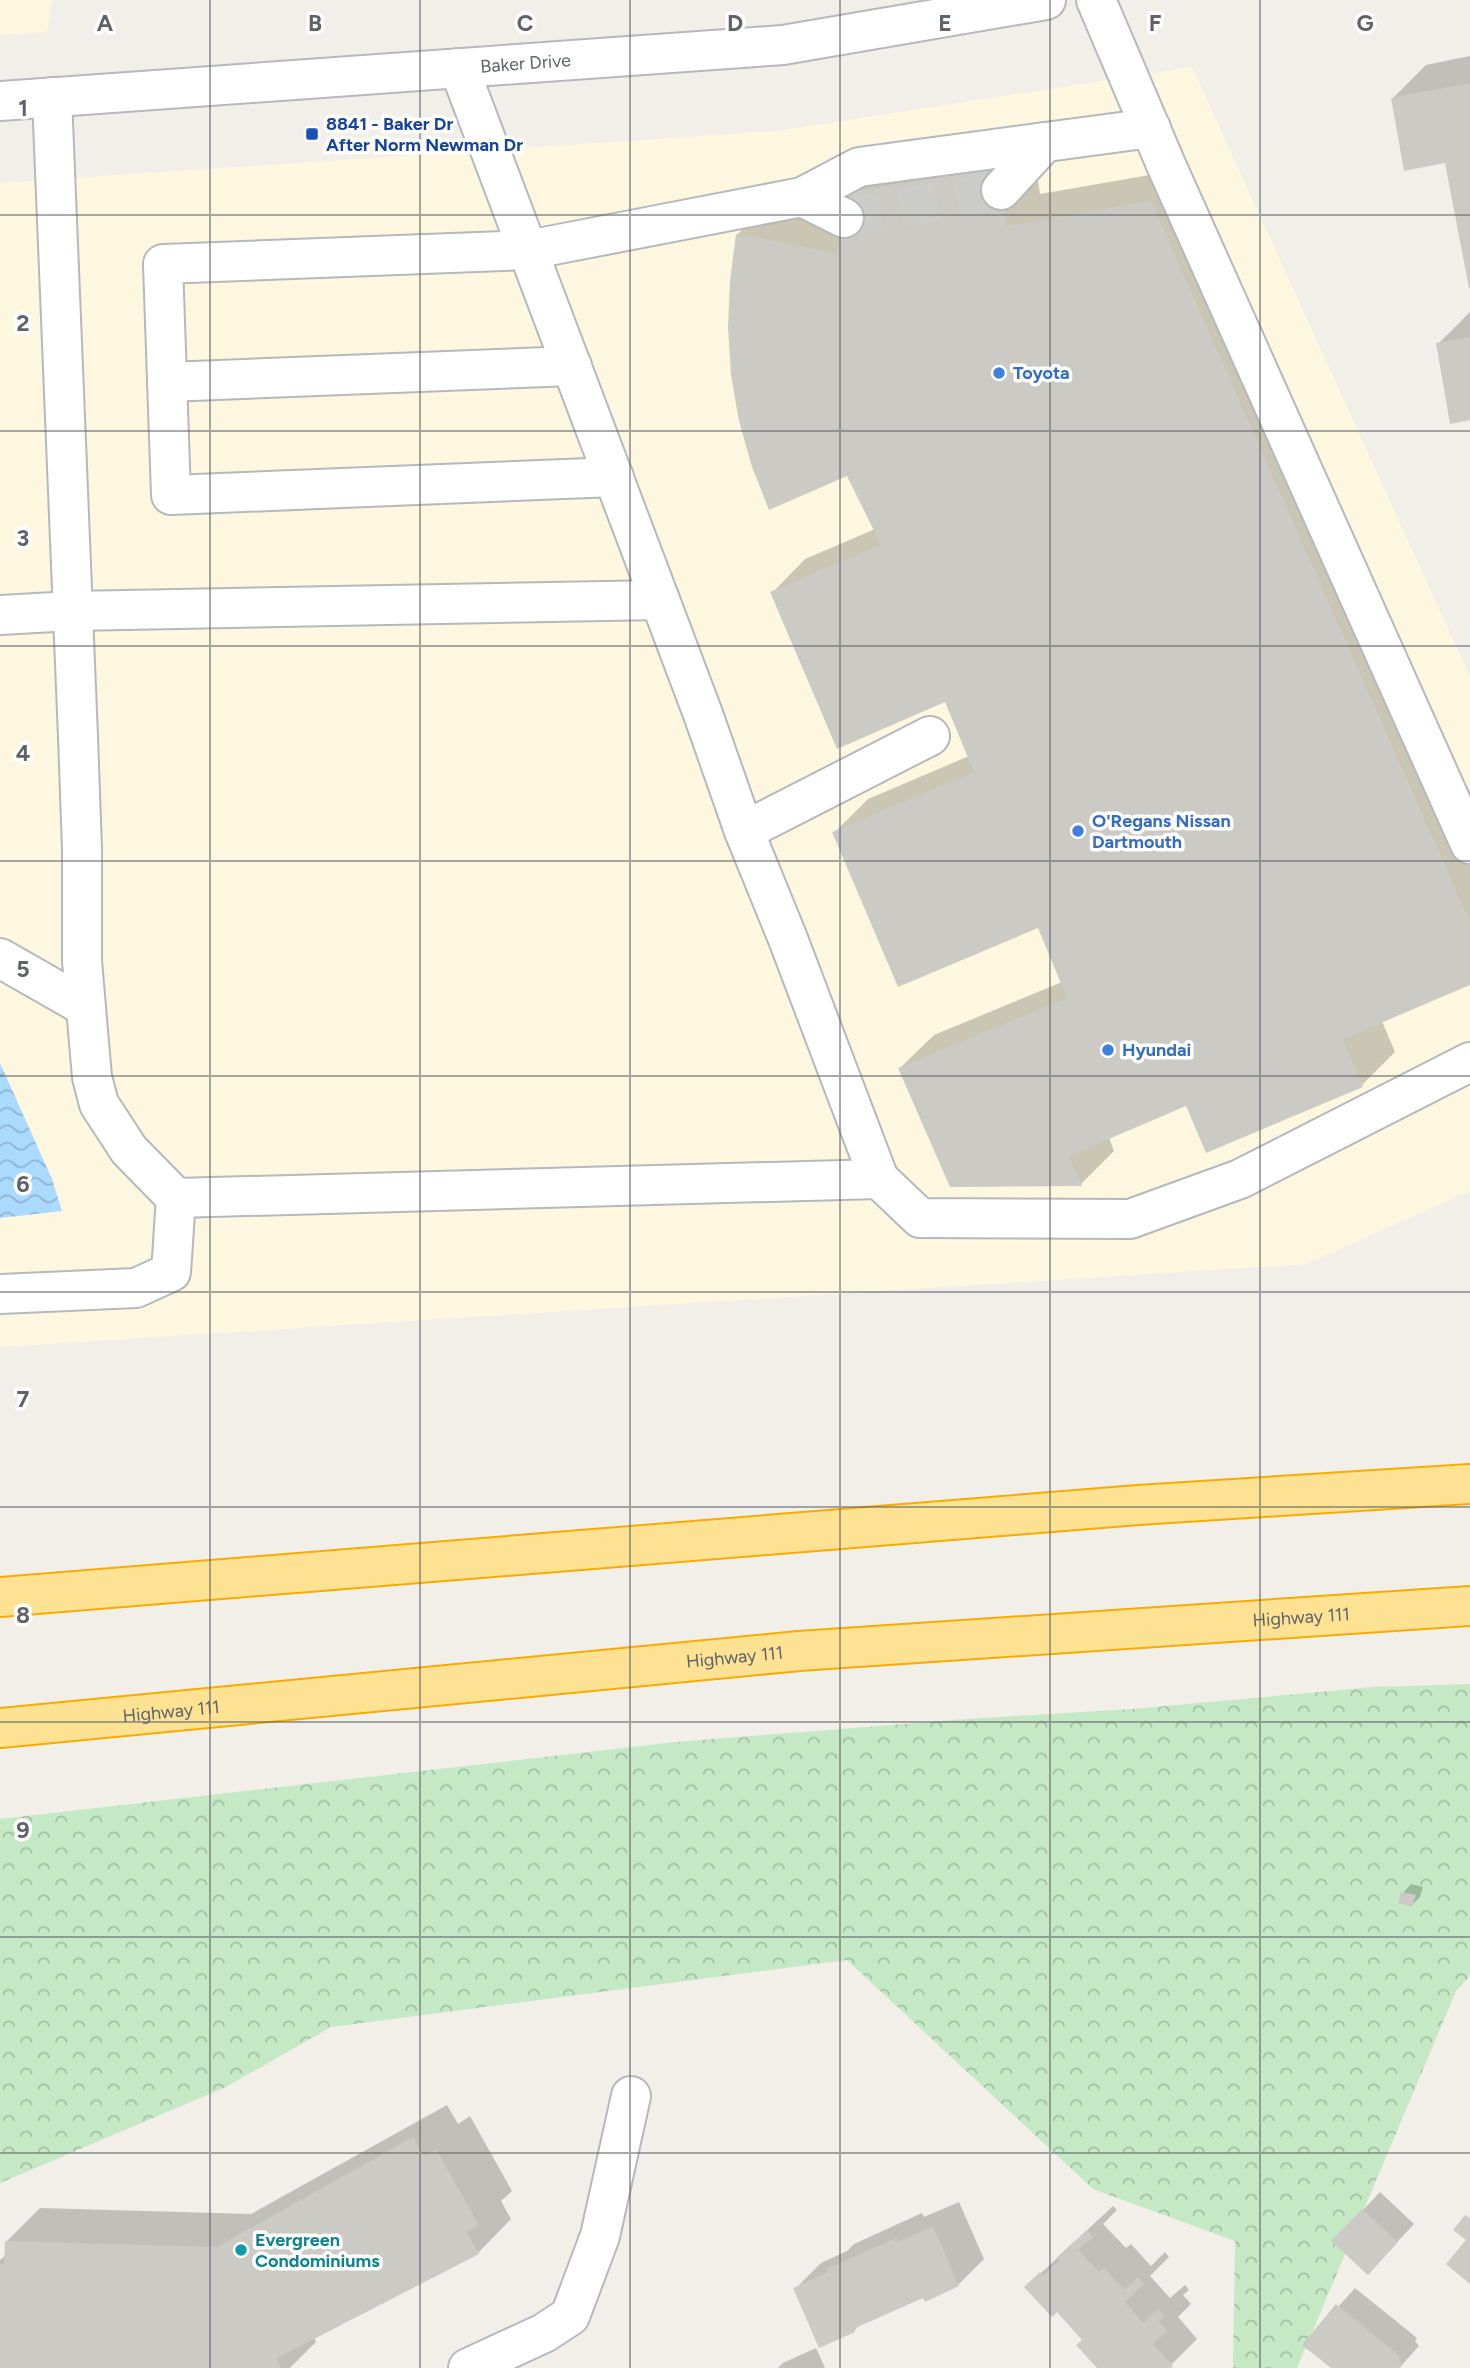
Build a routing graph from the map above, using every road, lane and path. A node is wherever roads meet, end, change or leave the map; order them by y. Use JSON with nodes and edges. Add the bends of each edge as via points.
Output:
{"nodes":[{"id":1,"x":1046,"y":0,"type":"edge"},
{"id":2,"x":1096,"y":0,"type":"edge"},
{"id":3,"x":459,"y":68,"type":"junction"},
{"id":4,"x":52,"y":97,"type":"junction"},
{"id":5,"x":0,"y":101,"type":"edge"},
{"id":6,"x":1151,"y":128,"type":"junction"},
{"id":7,"x":1045,"y":142,"type":"junction"},
{"id":8,"x":1001,"y":190,"type":"tunnel mouth"},
{"id":9,"x":803,"y":197,"type":"junction"},
{"id":10,"x":844,"y":218,"type":"tunnel mouth"},
{"id":11,"x":528,"y":250,"type":"junction"},
{"id":12,"x":572,"y":366,"type":"junction"},
{"id":13,"x":167,"y":382,"type":"junction"},
{"id":14,"x":614,"y":477,"type":"junction"},
{"id":15,"x":660,"y":600,"type":"junction"},
{"id":16,"x":72,"y":611,"type":"junction"},
{"id":17,"x":0,"y":615,"type":"edge"},
{"id":18,"x":929,"y":736,"type":"dead end"},
{"id":19,"x":744,"y":831,"type":"junction"},
{"id":20,"x":1470,"y":844,"type":"edge"},
{"id":21,"x":0,"y":958,"type":"edge"},
{"id":22,"x":84,"y":1006,"type":"junction"},
{"id":23,"x":1470,"y":1062,"type":"edge"},
{"id":24,"x":879,"y":1179,"type":"junction"},
{"id":25,"x":176,"y":1198,"type":"junction"},
{"id":26,"x":0,"y":1294,"type":"edge"},
{"id":27,"x":1470,"y":1484,"type":"edge"},
{"id":28,"x":0,"y":1597,"type":"edge"},
{"id":29,"x":1470,"y":1606,"type":"edge"},
{"id":30,"x":0,"y":1728,"type":"edge"},
{"id":31,"x":631,"y":2096,"type":"dead end"},
{"id":32,"x":468,"y":2368,"type":"edge"}],
"edges":[{"from":1,"to":3,"type":"street","name":"Baker Drive","via":[[783,45]]},
{"from":2,"to":6,"type":"street"},
{"from":3,"to":4,"type":"street","name":"Baker Drive"},
{"from":3,"to":11,"type":"street"},
{"from":4,"to":5,"type":"street","name":"Baker Drive"},
{"from":4,"to":16,"type":"street"},
{"from":6,"to":7,"type":"street"},
{"from":6,"to":20,"type":"street"},
{"from":7,"to":8,"type":"street"},
{"from":7,"to":9,"type":"street","via":[[859,167]]},
{"from":9,"to":10,"type":"street"},
{"from":9,"to":11,"type":"street"},
{"from":11,"to":12,"type":"street"},
{"from":11,"to":13,"type":"street","via":[[163,264]]},
{"from":12,"to":13,"type":"street"},
{"from":12,"to":14,"type":"street"},
{"from":13,"to":14,"type":"street","via":[[171,495]]},
{"from":14,"to":15,"type":"street"},
{"from":15,"to":16,"type":"street"},
{"from":15,"to":19,"type":"street"},
{"from":16,"to":17,"type":"street"},
{"from":16,"to":22,"type":"street"},
{"from":18,"to":19,"type":"street"},
{"from":19,"to":24,"type":"street"},
{"from":21,"to":22,"type":"street"},
{"from":22,"to":25,"type":"street","via":[[99,1104],[129,1150]]},
{"from":23,"to":24,"type":"street","via":[[1240,1179],[1130,1219],[920,1218]]},
{"from":24,"to":25,"type":"street"},
{"from":25,"to":26,"type":"street","via":[[171,1272],[136,1289]]},
{"from":27,"to":28,"type":"highway","via":[[1138,1505]]},
{"from":29,"to":30,"type":"highway","name":"Highway 111","via":[[799,1651]]},
{"from":31,"to":32,"type":"street","via":[[600,2236],[570,2316]]}]}
